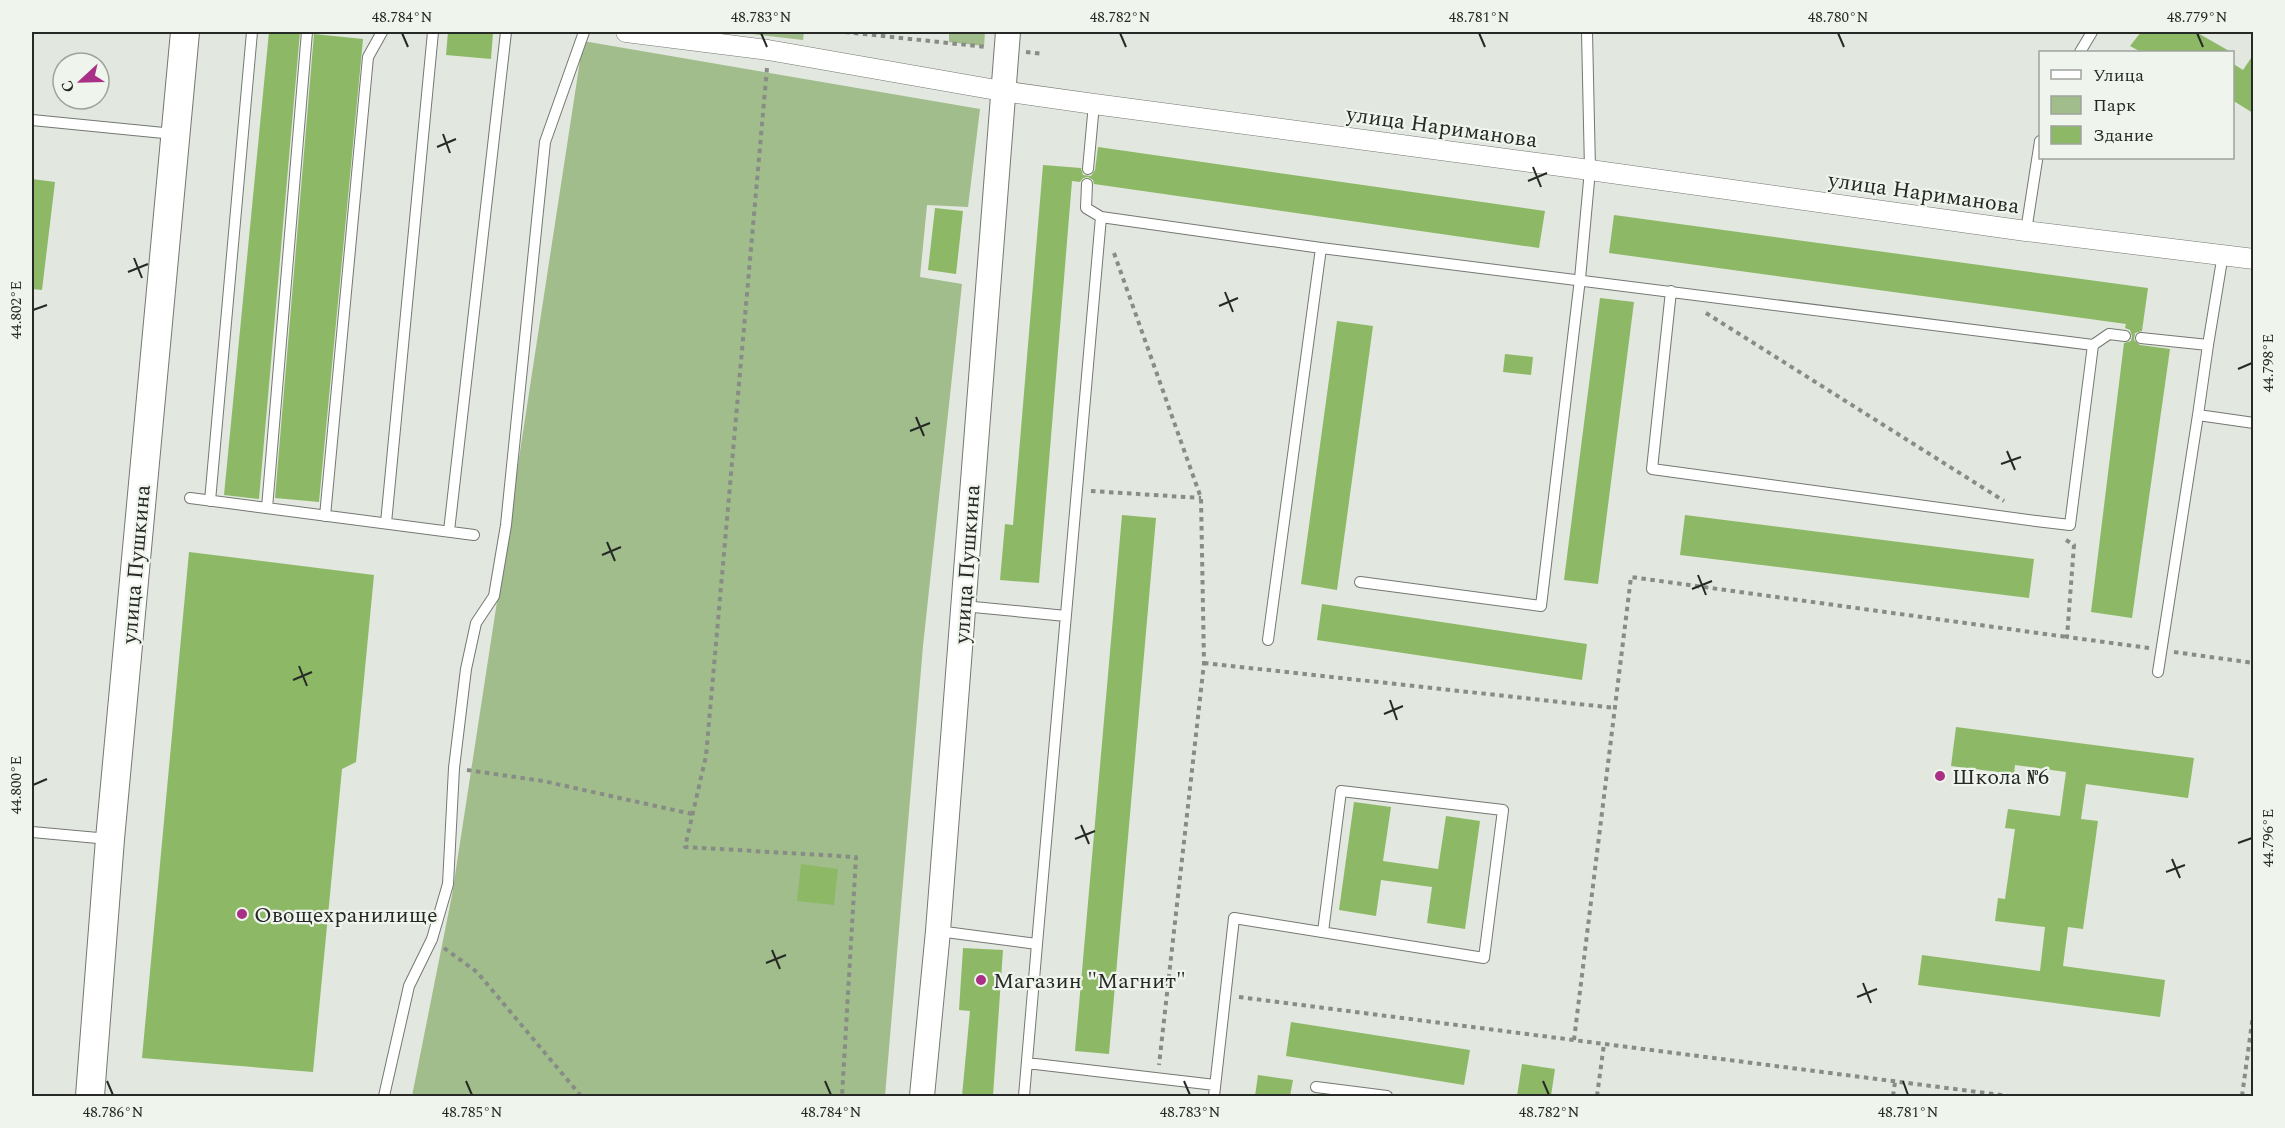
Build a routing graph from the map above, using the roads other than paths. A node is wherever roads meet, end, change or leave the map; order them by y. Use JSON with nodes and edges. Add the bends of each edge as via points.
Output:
{"nodes":[{"id":1,"x":185,"y":32,"type":"edge"},
{"id":2,"x":252,"y":32,"type":"edge"},
{"id":3,"x":308,"y":32,"type":"edge"},
{"id":4,"x":382,"y":32,"type":"edge"},
{"id":5,"x":433,"y":32,"type":"edge"},
{"id":6,"x":506,"y":32,"type":"edge"},
{"id":7,"x":584,"y":32,"type":"edge"},
{"id":8,"x":626,"y":32,"type":"edge"},
{"id":9,"x":1587,"y":32,"type":"edge"},
{"id":10,"x":2092,"y":32,"type":"edge"},
{"id":11,"x":1007,"y":40,"type":"edge"},
{"id":12,"x":2081,"y":51,"type":"edge"},
{"id":13,"x":1002,"y":91,"type":"junction"},
{"id":14,"x":1094,"y":104,"type":"junction"},
{"id":15,"x":32,"y":120,"type":"edge"},
{"id":16,"x":174,"y":134,"type":"junction"},
{"id":17,"x":2039,"y":147,"type":"edge"},
{"id":18,"x":1088,"y":169,"type":"dead end"},
{"id":19,"x":1590,"y":170,"type":"junction"},
{"id":20,"x":1087,"y":184,"type":"dead end"},
{"id":21,"x":1101,"y":217,"type":"junction"},
{"id":22,"x":2026,"y":231,"type":"junction"},
{"id":23,"x":1321,"y":248,"type":"junction"},
{"id":24,"x":2223,"y":254,"type":"junction"},
{"id":25,"x":2253,"y":259,"type":"edge"},
{"id":26,"x":1580,"y":279,"type":"junction"},
{"id":27,"x":1671,"y":291,"type":"junction"},
{"id":28,"x":2125,"y":336,"type":"dead end"},
{"id":29,"x":2141,"y":338,"type":"dead end"},
{"id":30,"x":2093,"y":345,"type":"junction"},
{"id":31,"x":2208,"y":345,"type":"junction"},
{"id":32,"x":2198,"y":415,"type":"junction"},
{"id":33,"x":2253,"y":423,"type":"edge"},
{"id":34,"x":190,"y":498,"type":"dead end"},
{"id":35,"x":210,"y":501,"type":"junction"},
{"id":36,"x":267,"y":508,"type":"junction"},
{"id":37,"x":325,"y":516,"type":"junction"},
{"id":38,"x":386,"y":524,"type":"junction"},
{"id":39,"x":449,"y":531,"type":"junction"},
{"id":40,"x":474,"y":535,"type":"dead end"},
{"id":41,"x":1360,"y":582,"type":"dead end"},
{"id":42,"x":963,"y":606,"type":"junction"},
{"id":43,"x":1066,"y":616,"type":"junction"},
{"id":44,"x":1268,"y":640,"type":"dead end"},
{"id":45,"x":2158,"y":672,"type":"dead end"},
{"id":46,"x":32,"y":832,"type":"edge"},
{"id":47,"x":110,"y":839,"type":"junction"},
{"id":48,"x":938,"y":931,"type":"junction"},
{"id":49,"x":1323,"y":932,"type":"junction"},
{"id":50,"x":1037,"y":944,"type":"junction"},
{"id":51,"x":1027,"y":1063,"type":"junction"},
{"id":52,"x":1316,"y":1087,"type":"dead end"},
{"id":53,"x":1215,"y":1091,"type":"edge"},
{"id":54,"x":90,"y":1096,"type":"edge"},
{"id":55,"x":384,"y":1096,"type":"edge"},
{"id":56,"x":922,"y":1096,"type":"edge"},
{"id":57,"x":1024,"y":1096,"type":"edge"},
{"id":58,"x":1387,"y":1096,"type":"edge"}],
"edges":[{"from":1,"to":16,"type":"main road","name":"улица Пушкина"},
{"from":2,"to":35,"type":"lane"},
{"from":3,"to":36,"type":"lane"},
{"from":4,"to":37,"type":"lane","via":[[368,57]]},
{"from":5,"to":38,"type":"lane"},
{"from":6,"to":39,"type":"lane"},
{"from":7,"to":55,"type":"lane","via":[[545,142],[506,525],[494,596],[476,622],[466,669],[454,768],[448,884],[432,939],[409,986]]},
{"from":8,"to":13,"type":"street","name":"улица Нариманова","via":[[768,50]]},
{"from":9,"to":19,"type":"lane"},
{"from":10,"to":12,"type":"lane"},
{"from":11,"to":13,"type":"street","name":"улица Пушкина"},
{"from":13,"to":14,"type":"street","name":"улица Нариманова"},
{"from":13,"to":42,"type":"street","name":"улица Пушкина"},
{"from":14,"to":18,"type":"lane"},
{"from":14,"to":19,"type":"street","name":"улица Нариманова"},
{"from":15,"to":16,"type":"lane"},
{"from":16,"to":47,"type":"main road","name":"улица Пушкина"},
{"from":17,"to":22,"type":"lane"},
{"from":19,"to":22,"type":"street","name":"улица Нариманова"},
{"from":19,"to":26,"type":"lane"},
{"from":20,"to":21,"type":"lane","via":[[1086,208]]},
{"from":21,"to":23,"type":"lane"},
{"from":21,"to":43,"type":"lane"},
{"from":22,"to":24,"type":"street","name":"улица Нариманова"},
{"from":23,"to":26,"type":"lane"},
{"from":23,"to":44,"type":"lane"},
{"from":24,"to":25,"type":"street","name":"улица Нариманова"},
{"from":24,"to":31,"type":"lane"},
{"from":26,"to":27,"type":"lane"},
{"from":26,"to":41,"type":"lane","via":[[1541,606]]},
{"from":27,"to":30,"type":"lane"},
{"from":27,"to":30,"type":"lane","via":[[1652,469],[2070,525]]},
{"from":28,"to":30,"type":"lane","via":[[2109,334]]},
{"from":29,"to":31,"type":"lane"},
{"from":31,"to":32,"type":"lane"},
{"from":32,"to":33,"type":"lane"},
{"from":32,"to":45,"type":"lane"},
{"from":34,"to":35,"type":"lane"},
{"from":35,"to":36,"type":"lane"},
{"from":36,"to":37,"type":"lane"},
{"from":37,"to":38,"type":"lane"},
{"from":38,"to":39,"type":"lane"},
{"from":39,"to":40,"type":"lane"},
{"from":42,"to":43,"type":"lane"},
{"from":42,"to":48,"type":"street","name":"улица Пушкина"},
{"from":43,"to":50,"type":"lane"},
{"from":46,"to":47,"type":"lane"},
{"from":47,"to":54,"type":"main road","name":"улица Пушкина"},
{"from":48,"to":50,"type":"lane"},
{"from":48,"to":56,"type":"street","name":"улица Пушкина"},
{"from":49,"to":49,"type":"lane","via":[[1484,958],[1503,810],[1341,791]]},
{"from":49,"to":53,"type":"lane","via":[[1234,918]]},
{"from":50,"to":51,"type":"lane"},
{"from":51,"to":53,"type":"lane"},
{"from":51,"to":57,"type":"lane"},
{"from":52,"to":58,"type":"lane"}]}
